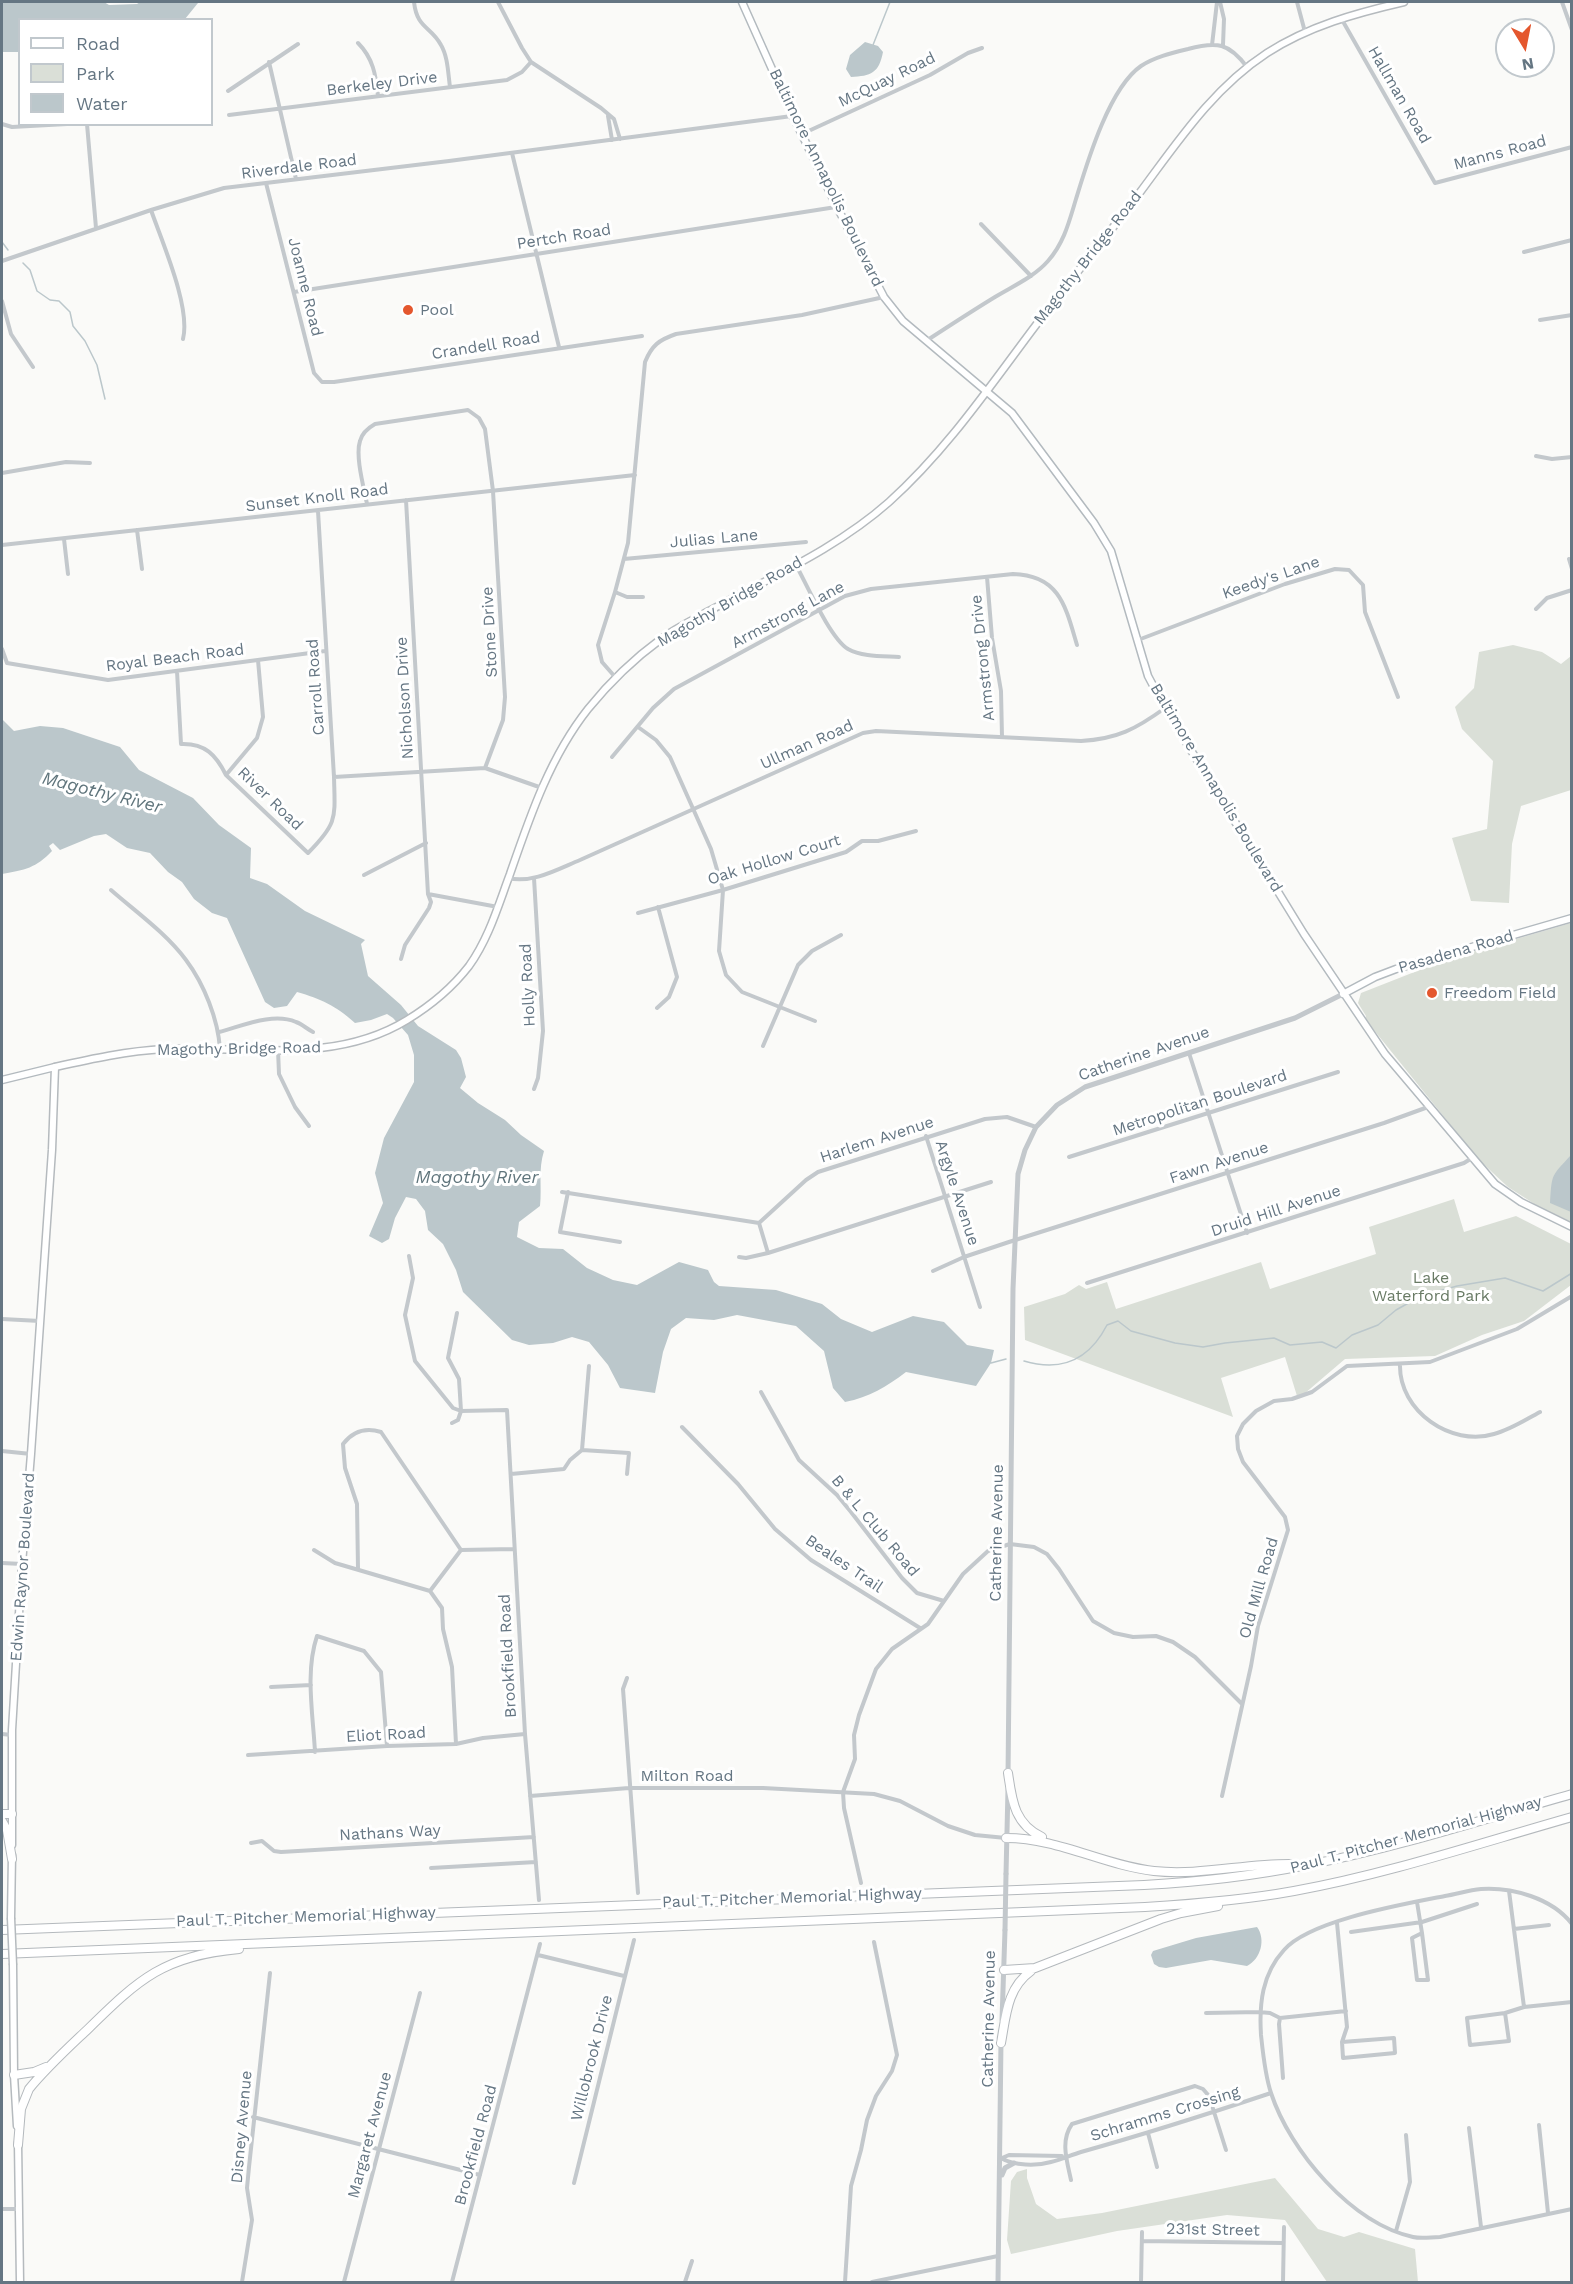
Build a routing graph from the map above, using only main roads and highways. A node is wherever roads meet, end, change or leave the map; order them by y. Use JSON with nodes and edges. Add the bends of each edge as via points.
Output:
{"nodes":[{"id":1,"x":742,"y":2,"type":"edge"},
{"id":2,"x":1404,"y":2,"type":"edge"},
{"id":3,"x":986,"y":391,"type":"junction"},
{"id":4,"x":1572,"y":918,"type":"edge"},
{"id":5,"x":1343,"y":994,"type":"junction"},
{"id":6,"x":55,"y":1067,"type":"junction"},
{"id":7,"x":2,"y":1080,"type":"edge"},
{"id":8,"x":1572,"y":1227,"type":"edge"},
{"id":9,"x":1008,"y":1773,"type":"road end"},
{"id":10,"x":1572,"y":1794,"type":"edge"},
{"id":11,"x":2,"y":1814,"type":"edge"},
{"id":12,"x":12,"y":1814,"type":"junction"},
{"id":13,"x":1572,"y":1817,"type":"edge"},
{"id":14,"x":2,"y":1821,"type":"edge"},
{"id":15,"x":1006,"y":1838,"type":"road end"},
{"id":16,"x":1062,"y":1846,"type":"junction"},
{"id":17,"x":12,"y":1859,"type":"junction"},
{"id":18,"x":1309,"y":1865,"type":"junction"},
{"id":19,"x":1292,"y":1891,"type":"junction"},
{"id":20,"x":2,"y":1928,"type":"edge"},
{"id":21,"x":417,"y":1937,"type":"junction"},
{"id":22,"x":2,"y":1954,"type":"edge"},
{"id":23,"x":1035,"y":1968,"type":"junction"},
{"id":24,"x":1004,"y":1970,"type":"road end"},
{"id":25,"x":1001,"y":2043,"type":"road end"},
{"id":26,"x":50,"y":2065,"type":"junction"},
{"id":27,"x":14,"y":2075,"type":"junction"},
{"id":28,"x":18,"y":2145,"type":"junction"},
{"id":29,"x":20,"y":2283,"type":"edge"}],
"edges":[{"from":1,"to":3,"type":"main road","name":"Baltimore Annapolis Boulevard","via":[[793,116],[884,297],[903,321]]},
{"from":2,"to":3,"type":"main road","name":"Magothy Bridge Road","via":[[1341,18],[1305,33],[1269,52],[1215,95]]},
{"from":3,"to":5,"type":"main road","name":"Baltimore Annapolis Boulevard","via":[[1029,434],[1111,551],[1148,676]]},
{"from":3,"to":6,"type":"main road","name":"Magothy Bridge Road","via":[[950,440],[898,494],[848,535],[663,638],[616,678],[566,740],[542,789],[484,941],[448,989],[418,1013],[396,1027],[335,1047],[161,1049]]},
{"from":4,"to":5,"type":"main road","name":"Pasadena Road","via":[[1396,969]]},
{"from":5,"to":8,"type":"main road","name":"Baltimore Annapolis Boulevard","via":[[1428,1107],[1507,1194]]},
{"from":6,"to":7,"type":"main road","name":"Magothy Bridge Road"},
{"from":6,"to":12,"type":"main road","name":"Edwin Raynor Boulevard","via":[[12,1735]]},
{"from":9,"to":16,"type":"highway","via":[[1012,1803],[1021,1822],[1034,1834]]},
{"from":10,"to":18,"type":"highway","name":"Paul T. Pitcher Memorial Highway"},
{"from":11,"to":12,"type":"highway"},
{"from":12,"to":17,"type":"main road","name":"Edwin Raynor Boulevard"},
{"from":13,"to":19,"type":"highway","name":"Paul T. Pitcher Memorial Highway","via":[[1362,1876]]},
{"from":14,"to":17,"type":"highway"},
{"from":15,"to":16,"type":"highway","via":[[1028,1838]]},
{"from":16,"to":18,"type":"highway","via":[[1133,1867],[1172,1872]]},
{"from":17,"to":27,"type":"main road","name":"Edwin Raynor Boulevard","bridge":true},
{"from":18,"to":20,"type":"highway","name":"Paul T. Pitcher Memorial Highway","via":[[1212,1880],[1144,1885]]},
{"from":19,"to":21,"type":"highway","name":"Paul T. Pitcher Memorial Highway","via":[[1154,1906]]},
{"from":19,"to":23,"type":"highway","via":[[1181,1913]]},
{"from":21,"to":22,"type":"highway","name":"Paul T. Pitcher Memorial Highway"},
{"from":21,"to":26,"type":"highway","via":[[229,1950],[184,1959],[140,1980]]},
{"from":23,"to":24,"type":"highway"},
{"from":23,"to":25,"type":"highway","via":[[1011,1995]]},
{"from":26,"to":27,"type":"highway"},
{"from":26,"to":28,"type":"highway","via":[[25,2097]]},
{"from":27,"to":28,"type":"main road","name":"Edwin Raynor Boulevard"},
{"from":28,"to":29,"type":"main road","name":"Edwin Raynor Boulevard"}]}
